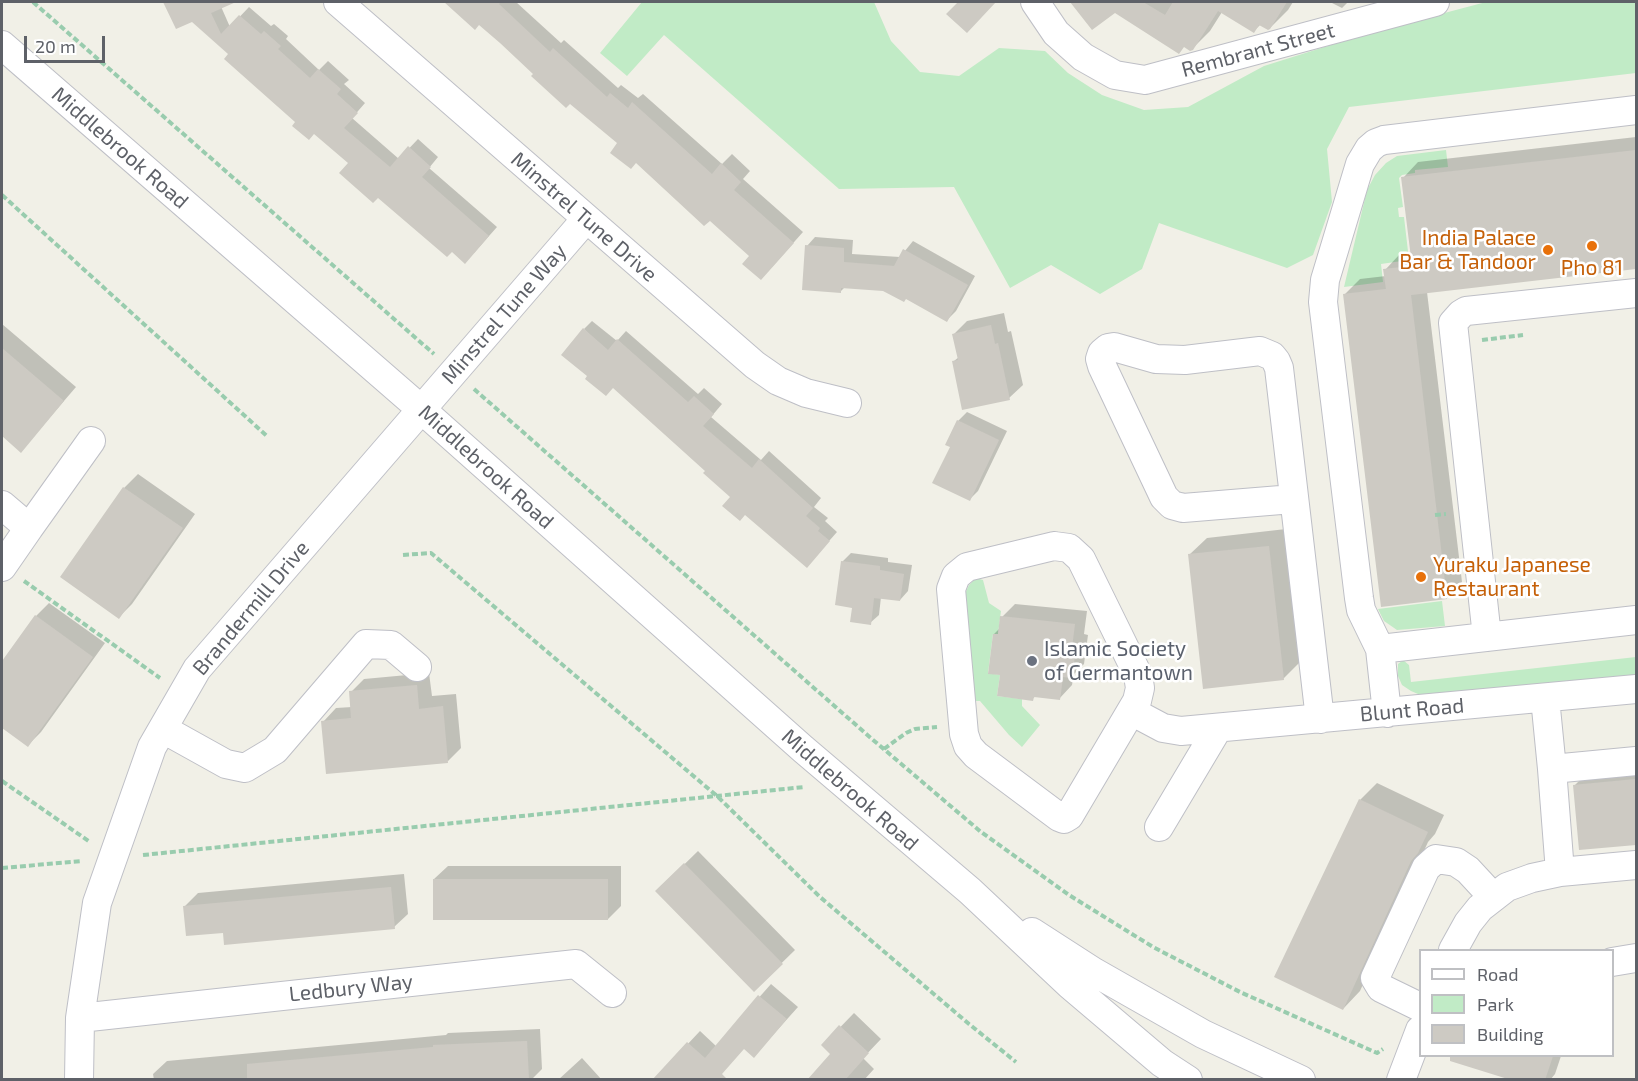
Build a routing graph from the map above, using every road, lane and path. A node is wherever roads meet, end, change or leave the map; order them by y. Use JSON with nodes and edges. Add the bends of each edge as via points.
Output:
{"nodes":[{"id":1,"x":33,"y":2,"type":"edge"},
{"id":2,"x":1035,"y":2,"type":"edge"},
{"id":3,"x":1435,"y":2,"type":"edge"},
{"id":4,"x":351,"y":6,"type":"edge"},
{"id":5,"x":2,"y":45,"type":"edge"},
{"id":6,"x":1636,"y":110,"type":"edge"},
{"id":7,"x":2,"y":195,"type":"edge"},
{"id":8,"x":586,"y":219,"type":"junction"},
{"id":9,"x":1636,"y":293,"type":"edge"},
{"id":10,"x":1523,"y":336,"type":"dead end"},
{"id":11,"x":1454,"y":343,"type":"junction"},
{"id":12,"x":437,"y":357,"type":"dead end"},
{"id":13,"x":469,"y":385,"type":"dead end"},
{"id":14,"x":847,"y":403,"type":"dead end"},
{"id":15,"x":422,"y":410,"type":"junction"},
{"id":16,"x":268,"y":437,"type":"dead end"},
{"id":17,"x":92,"y":441,"type":"dead end"},
{"id":18,"x":1293,"y":499,"type":"junction"},
{"id":19,"x":2,"y":505,"type":"edge"},
{"id":20,"x":29,"y":528,"type":"junction"},
{"id":21,"x":403,"y":555,"type":"dead end"},
{"id":22,"x":2,"y":566,"type":"edge"},
{"id":23,"x":1636,"y":620,"type":"edge"},
{"id":24,"x":1487,"y":637,"type":"junction"},
{"id":25,"x":1380,"y":648,"type":"junction"},
{"id":26,"x":417,"y":667,"type":"dead end"},
{"id":27,"x":1636,"y":689,"type":"edge"},
{"id":28,"x":182,"y":694,"type":"junction"},
{"id":29,"x":1545,"y":698,"type":"junction"},
{"id":30,"x":1131,"y":711,"type":"junction"},
{"id":31,"x":1386,"y":712,"type":"junction"},
{"id":32,"x":1320,"y":719,"type":"junction"},
{"id":33,"x":964,"y":726,"type":"junction"},
{"id":34,"x":1218,"y":728,"type":"junction"},
{"id":35,"x":163,"y":729,"type":"junction"},
{"id":36,"x":884,"y":749,"type":"junction"},
{"id":37,"x":1636,"y":761,"type":"edge"},
{"id":38,"x":1552,"y":769,"type":"junction"},
{"id":39,"x":2,"y":781,"type":"edge"},
{"id":40,"x":841,"y":783,"type":"junction"},
{"id":41,"x":717,"y":796,"type":"junction"},
{"id":42,"x":1159,"y":827,"type":"dead end"},
{"id":43,"x":113,"y":858,"type":"junction"},
{"id":44,"x":1636,"y":865,"type":"edge"},
{"id":45,"x":2,"y":868,"type":"edge"},
{"id":46,"x":1560,"y":872,"type":"junction"},
{"id":47,"x":970,"y":891,"type":"junction"},
{"id":48,"x":1493,"y":897,"type":"junction"},
{"id":49,"x":1454,"y":949,"type":"edge"},
{"id":50,"x":1636,"y":958,"type":"edge"},
{"id":51,"x":1614,"y":962,"type":"edge"},
{"id":52,"x":612,"y":993,"type":"dead end"},
{"id":53,"x":1419,"y":1007,"type":"edge"},
{"id":54,"x":80,"y":1018,"type":"junction"},
{"id":55,"x":1419,"y":1033,"type":"edge"},
{"id":56,"x":1377,"y":1053,"type":"dead end"},
{"id":57,"x":1016,"y":1062,"type":"dead end"},
{"id":58,"x":79,"y":1080,"type":"edge"},
{"id":59,"x":1188,"y":1080,"type":"edge"},
{"id":60,"x":1301,"y":1080,"type":"edge"},
{"id":61,"x":1401,"y":1080,"type":"edge"}],
"edges":[{"from":1,"to":12,"type":"path"},
{"from":2,"to":3,"type":"street","name":"Rembrant Street","via":[[1056,33],[1083,57],[1115,75],[1145,80]]},
{"from":4,"to":8,"type":"street","name":"Minstrel Tune Drive"},
{"from":5,"to":15,"type":"street","name":"Middlebrook Road"},
{"from":6,"to":25,"type":"street","via":[[1384,140],[1369,149],[1360,164],[1325,280],[1323,302],[1359,598]]},
{"from":7,"to":16,"type":"path"},
{"from":8,"to":14,"type":"street","name":"Minstrel Tune Drive","via":[[778,381]]},
{"from":8,"to":15,"type":"street","name":"Minstrel Tune Way"},
{"from":9,"to":11,"type":"street","via":[[1467,311],[1454,323]]},
{"from":10,"to":11,"type":"path"},
{"from":11,"to":24,"type":"street"},
{"from":13,"to":36,"type":"path"},
{"from":15,"to":28,"type":"street","name":"Brandermill Drive","via":[[196,669]]},
{"from":15,"to":40,"type":"street","name":"Middlebrook Road"},
{"from":17,"to":20,"type":"street"},
{"from":18,"to":18,"type":"street","via":[[1172,506],[1100,359],[1102,352],[1111,347],[1171,360],[1260,351],[1272,356],[1279,368]]},
{"from":18,"to":32,"type":"street"},
{"from":19,"to":20,"type":"street"},
{"from":20,"to":22,"type":"street"},
{"from":21,"to":41,"type":"path","via":[[431,553]]},
{"from":22,"to":28,"type":"path"},
{"from":23,"to":24,"type":"street"},
{"from":24,"to":25,"type":"street"},
{"from":25,"to":31,"type":"street"},
{"from":26,"to":35,"type":"street","via":[[391,645],[366,644],[276,750],[245,768],[226,764]]},
{"from":27,"to":29,"type":"street","name":"Blunt Road"},
{"from":28,"to":35,"type":"street","name":"Brandermill Drive"},
{"from":29,"to":31,"type":"street","name":"Blunt Road"},
{"from":29,"to":38,"type":"street"},
{"from":30,"to":33,"type":"street","via":[[1064,819],[976,755],[968,746]]},
{"from":30,"to":33,"type":"street","via":[[1139,694],[1138,675],[1081,559],[1069,548],[1054,546],[967,567],[952,583]]},
{"from":30,"to":34,"type":"street","name":"Blunt Road","via":[[1174,731]]},
{"from":31,"to":32,"type":"street","name":"Blunt Road"},
{"from":32,"to":34,"type":"street","name":"Blunt Road"},
{"from":33,"to":36,"type":"path","via":[[915,729]]},
{"from":34,"to":42,"type":"street"},
{"from":35,"to":43,"type":"street","name":"Brandermill Drive","via":[[152,747]]},
{"from":36,"to":56,"type":"path","via":[[981,832],[1077,900],[1154,947],[1240,992]]},
{"from":37,"to":38,"type":"street"},
{"from":38,"to":46,"type":"street"},
{"from":39,"to":43,"type":"path"},
{"from":40,"to":41,"type":"path"},
{"from":40,"to":47,"type":"street","name":"Middlebrook Road"},
{"from":41,"to":43,"type":"path"},
{"from":41,"to":57,"type":"path","via":[[820,897]]},
{"from":43,"to":45,"type":"path"},
{"from":43,"to":54,"type":"street","name":"Brandermill Drive","via":[[97,903]]},
{"from":44,"to":46,"type":"street"},
{"from":46,"to":48,"type":"street","via":[[1519,882]]},
{"from":47,"to":59,"type":"street","name":"Middlebrook Road","via":[[1070,986]]},
{"from":47,"to":60,"type":"street","name":"Middlebrook Road","via":[[1104,978],[1203,1034]]},
{"from":48,"to":49,"type":"street","via":[[1468,923]]},
{"from":48,"to":53,"type":"street","via":[[1456,862],[1436,859],[1426,868],[1375,978],[1381,988]]},
{"from":50,"to":51,"type":"street"},
{"from":52,"to":54,"type":"street","name":"Ledbury Way","via":[[576,964]]},
{"from":54,"to":58,"type":"street","name":"Brandermill Drive"},
{"from":55,"to":61,"type":"street"}]}
